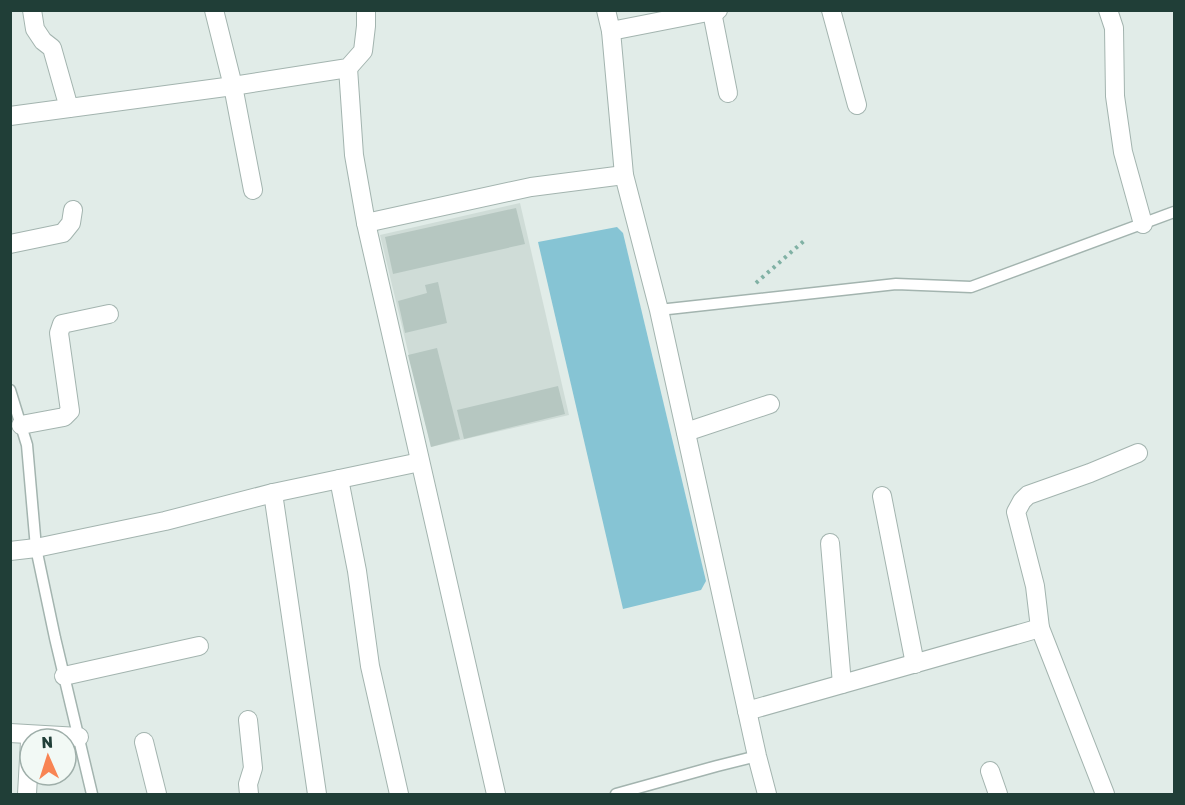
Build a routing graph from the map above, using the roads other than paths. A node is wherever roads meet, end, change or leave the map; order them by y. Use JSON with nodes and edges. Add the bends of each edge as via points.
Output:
{"nodes":[{"id":1,"x":32,"y":10,"type":"edge"},
{"id":2,"x":214,"y":10,"type":"edge"},
{"id":3,"x":366,"y":10,"type":"edge"},
{"id":4,"x":606,"y":10,"type":"edge"},
{"id":5,"x":831,"y":10,"type":"edge"},
{"id":6,"x":1108,"y":10,"type":"edge"},
{"id":7,"x":715,"y":11,"type":"edge"},
{"id":8,"x":611,"y":31,"type":"junction"},
{"id":9,"x":348,"y":68,"type":"junction"},
{"id":10,"x":233,"y":86,"type":"junction"},
{"id":11,"x":728,"y":93,"type":"dead end"},
{"id":12,"x":857,"y":105,"type":"dead end"},
{"id":13,"x":69,"y":108,"type":"junction"},
{"id":14,"x":10,"y":116,"type":"edge"},
{"id":15,"x":624,"y":175,"type":"junction"},
{"id":16,"x":253,"y":190,"type":"dead end"},
{"id":17,"x":74,"y":210,"type":"dead end"},
{"id":18,"x":1174,"y":212,"type":"edge"},
{"id":19,"x":366,"y":223,"type":"junction"},
{"id":20,"x":1143,"y":224,"type":"junction"},
{"id":21,"x":10,"y":244,"type":"edge"},
{"id":22,"x":659,"y":310,"type":"junction"},
{"id":23,"x":109,"y":314,"type":"dead end"},
{"id":24,"x":10,"y":390,"type":"edge"},
{"id":25,"x":770,"y":404,"type":"dead end"},
{"id":26,"x":21,"y":425,"type":"junction"},
{"id":27,"x":686,"y":432,"type":"junction"},
{"id":28,"x":1138,"y":453,"type":"dead end"},
{"id":29,"x":420,"y":462,"type":"junction"},
{"id":30,"x":339,"y":479,"type":"junction"},
{"id":31,"x":273,"y":493,"type":"junction"},
{"id":32,"x":882,"y":496,"type":"dead end"},
{"id":33,"x":830,"y":543,"type":"dead end"},
{"id":34,"x":36,"y":548,"type":"junction"},
{"id":35,"x":10,"y":551,"type":"edge"},
{"id":36,"x":1041,"y":628,"type":"junction"},
{"id":37,"x":200,"y":645,"type":"dead end"},
{"id":38,"x":915,"y":664,"type":"junction"},
{"id":39,"x":64,"y":676,"type":"junction"},
{"id":40,"x":842,"y":684,"type":"junction"},
{"id":41,"x":747,"y":711,"type":"junction"},
{"id":42,"x":248,"y":720,"type":"dead end"},
{"id":43,"x":79,"y":737,"type":"joint"},
{"id":44,"x":144,"y":742,"type":"dead end"},
{"id":45,"x":757,"y":756,"type":"junction"},
{"id":46,"x":990,"y":771,"type":"dead end"},
{"id":47,"x":92,"y":795,"type":"edge"},
{"id":48,"x":157,"y":795,"type":"edge"},
{"id":49,"x":249,"y":795,"type":"edge"},
{"id":50,"x":317,"y":795,"type":"edge"},
{"id":51,"x":399,"y":795,"type":"edge"},
{"id":52,"x":496,"y":795,"type":"edge"},
{"id":53,"x":616,"y":795,"type":"edge"},
{"id":54,"x":767,"y":795,"type":"edge"},
{"id":55,"x":998,"y":795,"type":"edge"},
{"id":56,"x":1106,"y":795,"type":"edge"}],
"edges":[{"from":1,"to":13,"type":"street","via":[[35,28],[52,48]]},
{"from":2,"to":10,"type":"street"},
{"from":3,"to":9,"type":"street","via":[[363,51]]},
{"from":4,"to":8,"type":"street"},
{"from":5,"to":12,"type":"street"},
{"from":6,"to":20,"type":"street","via":[[1113,28],[1115,96],[1123,152]]},
{"from":7,"to":8,"type":"street"},
{"from":7,"to":11,"type":"street"},
{"from":8,"to":15,"type":"street"},
{"from":9,"to":10,"type":"street"},
{"from":9,"to":19,"type":"street","via":[[354,155]]},
{"from":10,"to":13,"type":"street"},
{"from":10,"to":16,"type":"street"},
{"from":13,"to":14,"type":"street"},
{"from":15,"to":19,"type":"street","via":[[531,187]]},
{"from":15,"to":22,"type":"street"},
{"from":17,"to":21,"type":"street","via":[[63,234]]},
{"from":18,"to":20,"type":"lane"},
{"from":19,"to":29,"type":"street"},
{"from":20,"to":22,"type":"lane","via":[[971,287],[896,284]]},
{"from":22,"to":27,"type":"street"},
{"from":23,"to":26,"type":"street","via":[[62,324],[59,333],[70,411],[64,417]]},
{"from":24,"to":26,"type":"lane"},
{"from":25,"to":27,"type":"street"},
{"from":26,"to":34,"type":"lane","via":[[27,445]]},
{"from":27,"to":41,"type":"street"},
{"from":28,"to":36,"type":"street","via":[[1028,495],[1018,506],[1016,512]]},
{"from":29,"to":30,"type":"street"},
{"from":29,"to":52,"type":"street"},
{"from":30,"to":31,"type":"street"},
{"from":30,"to":51,"type":"street","via":[[370,666]]},
{"from":31,"to":34,"type":"street"},
{"from":31,"to":50,"type":"street"},
{"from":32,"to":38,"type":"street"},
{"from":33,"to":40,"type":"street"},
{"from":34,"to":35,"type":"street"},
{"from":34,"to":39,"type":"lane"},
{"from":36,"to":38,"type":"street"},
{"from":36,"to":56,"type":"street"},
{"from":37,"to":39,"type":"street"},
{"from":38,"to":40,"type":"street"},
{"from":39,"to":43,"type":"lane"},
{"from":40,"to":41,"type":"street"},
{"from":41,"to":45,"type":"street"},
{"from":42,"to":49,"type":"street","via":[[252,768]]},
{"from":43,"to":47,"type":"lane"},
{"from":44,"to":48,"type":"street"},
{"from":45,"to":53,"type":"lane"},
{"from":45,"to":54,"type":"street"},
{"from":46,"to":55,"type":"street"}]}
